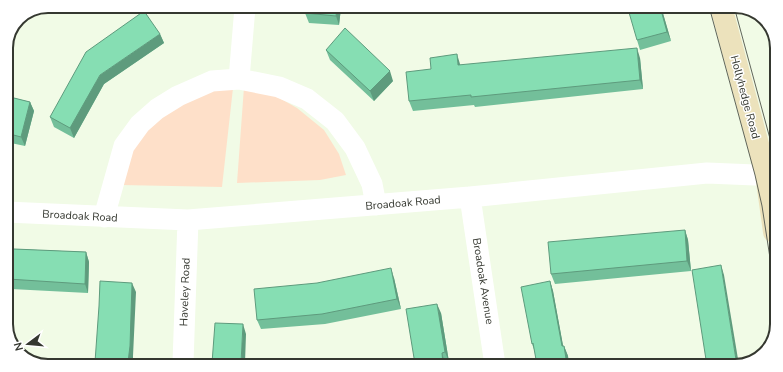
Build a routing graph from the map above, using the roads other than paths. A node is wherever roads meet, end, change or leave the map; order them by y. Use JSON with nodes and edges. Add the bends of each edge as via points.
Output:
{"nodes":[{"id":1,"x":244,"y":13,"type":"edge"},
{"id":2,"x":723,"y":13,"type":"edge"},
{"id":3,"x":239,"y":79,"type":"junction"},
{"id":4,"x":770,"y":173,"type":"edge"},
{"id":5,"x":470,"y":197,"type":"junction"},
{"id":6,"x":376,"y":205,"type":"junction"},
{"id":7,"x":13,"y":212,"type":"edge"},
{"id":8,"x":104,"y":217,"type":"junction"},
{"id":9,"x":188,"y":220,"type":"junction"},
{"id":10,"x":183,"y":359,"type":"edge"},
{"id":11,"x":494,"y":359,"type":"edge"}],
"edges":[{"from":1,"to":3,"type":"street"},
{"from":2,"to":4,"type":"street","name":"Hollyhedge Road"},
{"from":3,"to":6,"type":"street","via":[[279,87],[307,99],[335,121],[355,148],[372,184]]},
{"from":3,"to":8,"type":"street","via":[[212,81],[178,96],[140,124],[124,146]]},
{"from":4,"to":5,"type":"street","name":"Broadoak Road","via":[[755,176],[708,173]]},
{"from":5,"to":6,"type":"street","name":"Broadoak Road"},
{"from":5,"to":11,"type":"street","name":"Broadoak Avenue"},
{"from":6,"to":9,"type":"street","name":"Broadoak Road"},
{"from":7,"to":8,"type":"street","name":"Broadoak Road"},
{"from":8,"to":9,"type":"street","name":"Broadoak Road"},
{"from":9,"to":10,"type":"street","name":"Haveley Road"}]}
